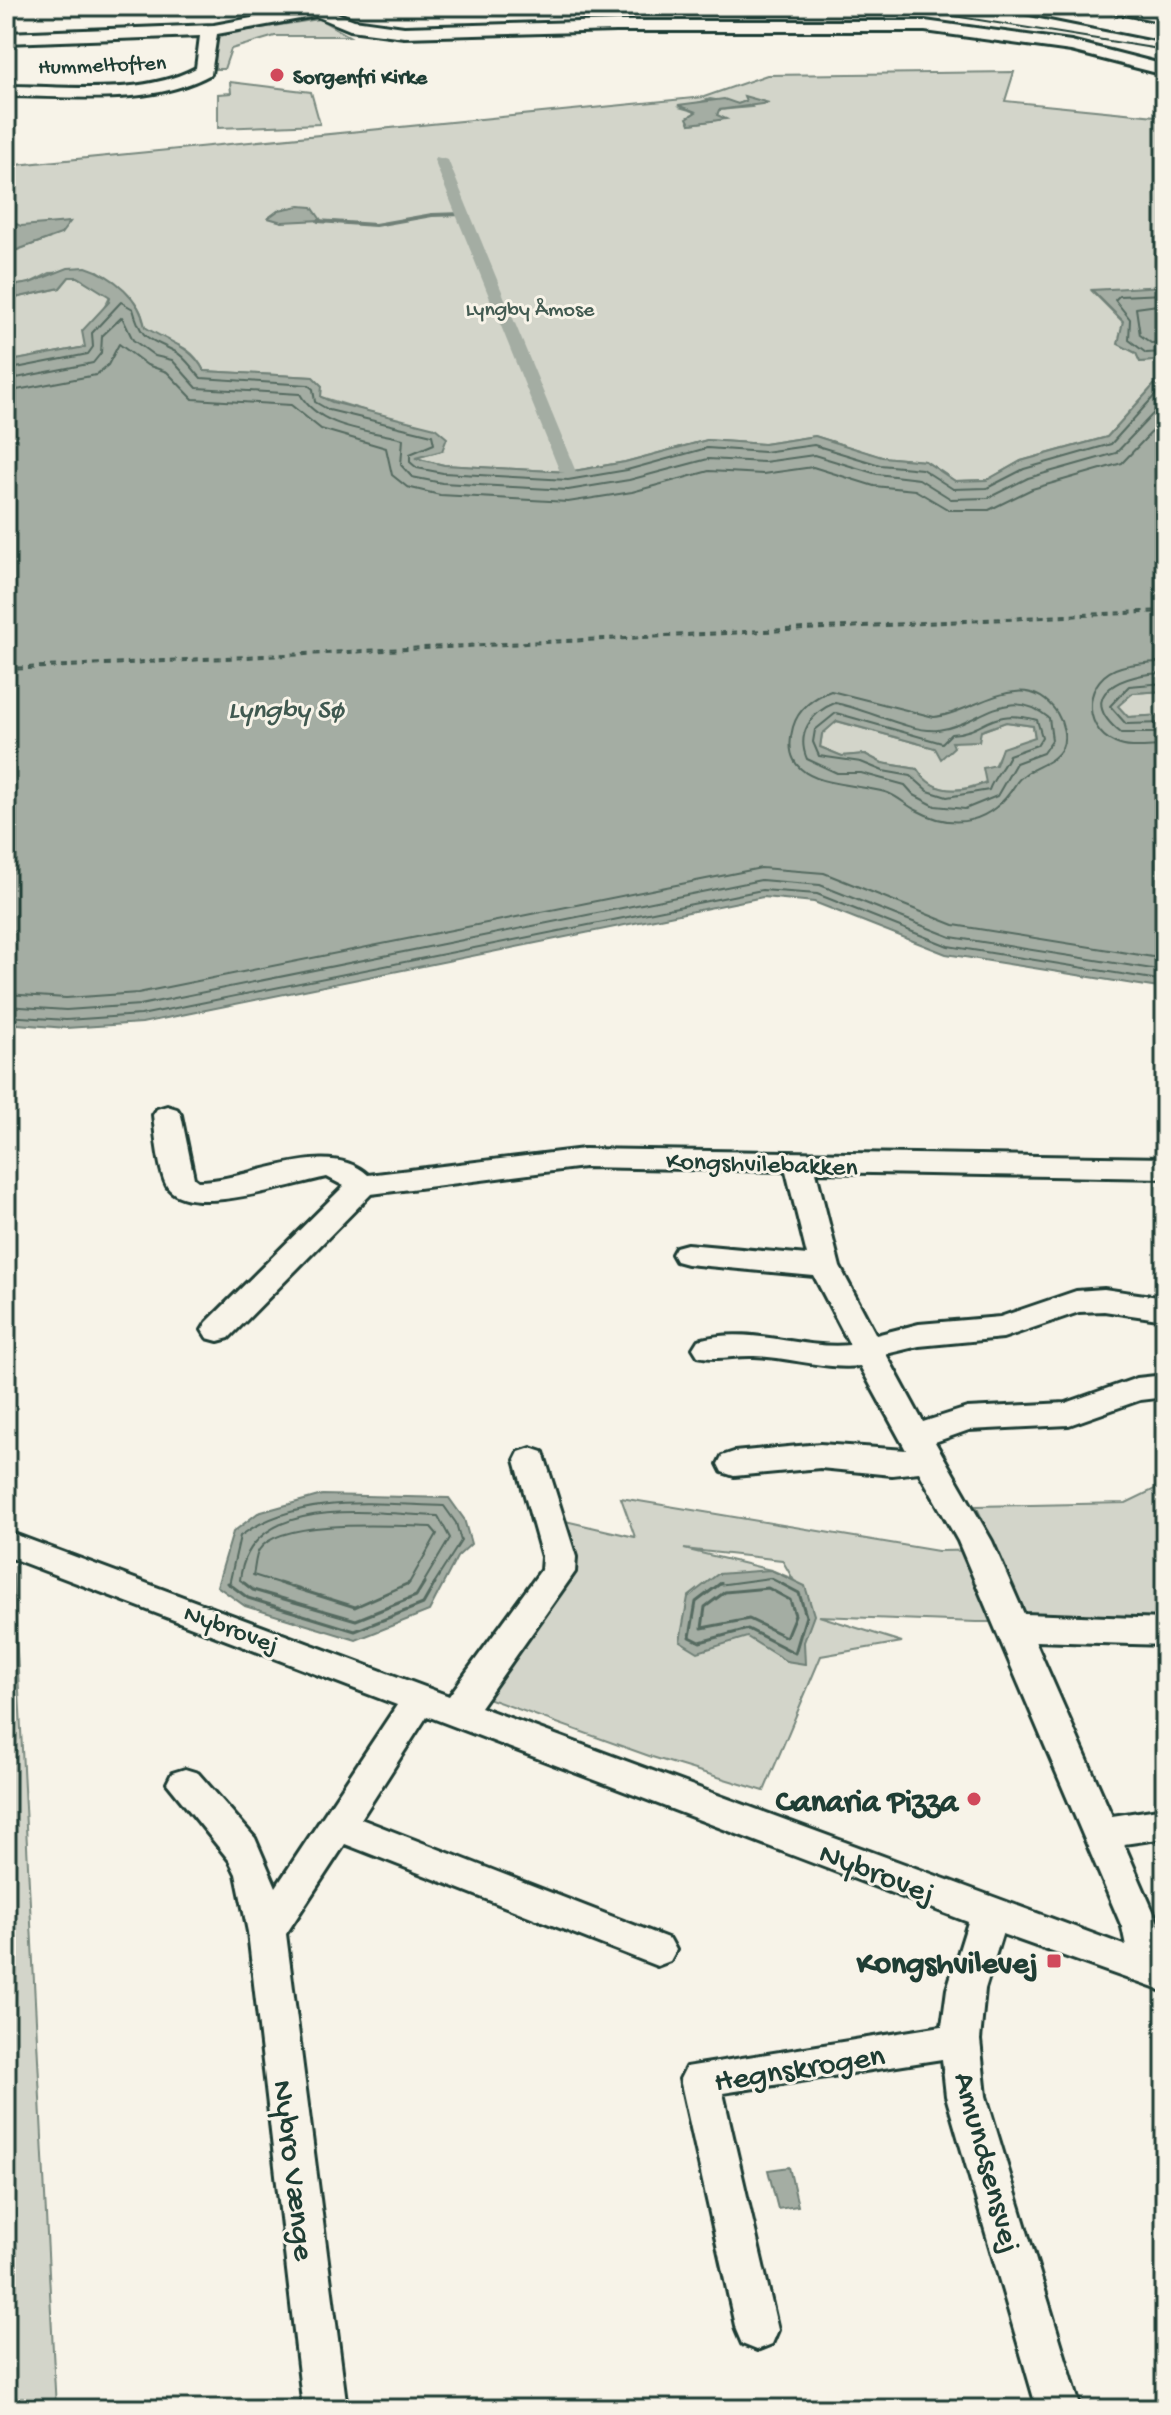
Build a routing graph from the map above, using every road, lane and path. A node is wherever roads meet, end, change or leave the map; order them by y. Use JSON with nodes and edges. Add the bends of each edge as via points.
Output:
{"nodes":[{"id":1,"x":1025,"y":6,"type":"edge"},
{"id":2,"x":1059,"y":6,"type":"edge"},
{"id":3,"x":327,"y":9,"type":"edge"},
{"id":4,"x":1165,"y":26,"type":"edge"},
{"id":5,"x":209,"y":30,"type":"junction"},
{"id":6,"x":1165,"y":33,"type":"edge"},
{"id":7,"x":6,"y":38,"type":"edge"},
{"id":8,"x":1165,"y":70,"type":"edge"},
{"id":9,"x":6,"y":91,"type":"edge"},
{"id":10,"x":167,"y":1115,"type":"dead end"},
{"id":11,"x":799,"y":1162,"type":"junction"},
{"id":12,"x":1165,"y":1168,"type":"edge"},
{"id":13,"x":362,"y":1186,"type":"junction"},
{"id":14,"x":687,"y":1254,"type":"dead end"},
{"id":15,"x":825,"y":1267,"type":"junction"},
{"id":16,"x":1165,"y":1309,"type":"edge"},
{"id":17,"x":218,"y":1330,"type":"dead end"},
{"id":18,"x":709,"y":1348,"type":"dead end"},
{"id":19,"x":867,"y":1351,"type":"junction"},
{"id":20,"x":1165,"y":1386,"type":"edge"},
{"id":21,"x":922,"y":1448,"type":"junction"},
{"id":22,"x":531,"y":1460,"type":"dead end"},
{"id":23,"x":734,"y":1464,"type":"dead end"},
{"id":24,"x":6,"y":1543,"type":"edge"},
{"id":25,"x":1014,"y":1627,"type":"junction"},
{"id":26,"x":1165,"y":1632,"type":"edge"},
{"id":27,"x":420,"y":1698,"type":"junction"},
{"id":28,"x":457,"y":1712,"type":"junction"},
{"id":29,"x":185,"y":1783,"type":"dead end"},
{"id":30,"x":1165,"y":1823,"type":"edge"},
{"id":31,"x":336,"y":1825,"type":"junction"},
{"id":32,"x":1101,"y":1833,"type":"junction"},
{"id":33,"x":989,"y":1914,"type":"junction"},
{"id":34,"x":267,"y":1932,"type":"junction"},
{"id":35,"x":657,"y":1950,"type":"dead end"},
{"id":36,"x":1153,"y":1972,"type":"edge"},
{"id":37,"x":960,"y":2040,"type":"junction"},
{"id":38,"x":757,"y":2330,"type":"dead end"},
{"id":39,"x":325,"y":2409,"type":"edge"},
{"id":40,"x":1059,"y":2409,"type":"edge"}],
"edges":[{"from":1,"to":6,"type":"highway"},
{"from":2,"to":4,"type":"highway"},
{"from":3,"to":5,"type":"street"},
{"from":3,"to":8,"type":"street","via":[[350,25],[404,32],[925,26],[1071,46]]},
{"from":5,"to":7,"type":"street"},
{"from":5,"to":9,"type":"street","name":"Hummeltoften","via":[[205,70],[187,81],[159,88]]},
{"from":10,"to":13,"type":"street","via":[[180,1183],[192,1191],[327,1167],[348,1173]]},
{"from":11,"to":12,"type":"street","name":"Kongshvilebakken"},
{"from":11,"to":13,"type":"street","name":"Kongshvilebakken","via":[[565,1159]]},
{"from":11,"to":15,"type":"street"},
{"from":13,"to":17,"type":"street"},
{"from":14,"to":15,"type":"street"},
{"from":15,"to":19,"type":"street"},
{"from":16,"to":19,"type":"street","via":[[1104,1300],[1076,1302],[1003,1327],[919,1335]]},
{"from":18,"to":19,"type":"street","via":[[754,1345],[844,1357]]},
{"from":19,"to":21,"type":"street"},
{"from":20,"to":21,"type":"street","via":[[1137,1389],[1069,1414],[967,1419]]},
{"from":21,"to":23,"type":"street","via":[[892,1463],[820,1456]]},
{"from":21,"to":25,"type":"street","via":[[975,1541]]},
{"from":22,"to":28,"type":"street","via":[[559,1557],[558,1572]]},
{"from":24,"to":27,"type":"street","name":"Nybrovej"},
{"from":25,"to":26,"type":"street"},
{"from":25,"to":32,"type":"street"},
{"from":27,"to":28,"type":"street","name":"Nybrovej"},
{"from":27,"to":31,"type":"street"},
{"from":28,"to":33,"type":"street","name":"Nybrovej"},
{"from":29,"to":34,"type":"street","name":"Nybro Vænge","via":[[242,1849],[255,1874]]},
{"from":30,"to":32,"type":"street"},
{"from":31,"to":34,"type":"street"},
{"from":31,"to":35,"type":"street"},
{"from":32,"to":36,"type":"street","via":[[1141,1927]]},
{"from":33,"to":36,"type":"street","name":"Nybrovej"},
{"from":33,"to":37,"type":"street","name":"Amundsensvej","via":[[966,1989]]},
{"from":34,"to":39,"type":"street","name":"Nybro Vænge"},
{"from":37,"to":38,"type":"street","name":"Hegnskrogen","via":[[700,2079]]},
{"from":37,"to":40,"type":"street","name":"Amundsensvej","via":[[966,2096]]}]}
